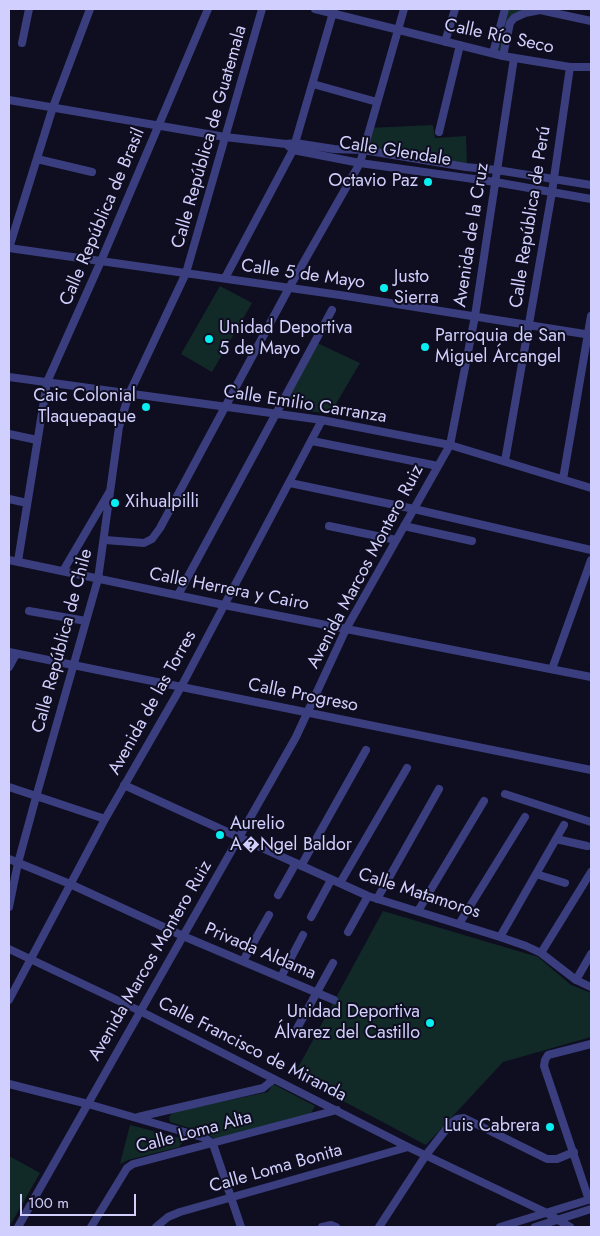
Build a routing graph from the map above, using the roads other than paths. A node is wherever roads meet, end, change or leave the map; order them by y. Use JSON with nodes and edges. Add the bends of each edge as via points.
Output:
{"nodes":[{"id":1,"x":29,"y":9,"type":"edge"},
{"id":2,"x":90,"y":9,"type":"edge"},
{"id":3,"x":208,"y":9,"type":"edge"},
{"id":4,"x":262,"y":9,"type":"edge"},
{"id":5,"x":315,"y":9,"type":"edge"},
{"id":6,"x":404,"y":9,"type":"edge"},
{"id":7,"x":456,"y":9,"type":"edge"},
{"id":8,"x":505,"y":9,"type":"edge"},
{"id":9,"x":540,"y":9,"type":"edge"},
{"id":10,"x":333,"y":11,"type":"edge"},
{"id":11,"x":591,"y":21,"type":"edge"},
{"id":12,"x":506,"y":22,"type":"junction"},
{"id":13,"x":398,"y":30,"type":"junction"},
{"id":14,"x":445,"y":42,"type":"junction"},
{"id":15,"x":22,"y":43,"type":"dead end"},
{"id":16,"x":460,"y":45,"type":"junction"},
{"id":17,"x":493,"y":53,"type":"junction"},
{"id":18,"x":504,"y":56,"type":"junction"},
{"id":19,"x":514,"y":58,"type":"junction"},
{"id":20,"x":570,"y":67,"type":"junction"},
{"id":21,"x":591,"y":67,"type":"edge"},
{"id":22,"x":313,"y":84,"type":"junction"},
{"id":23,"x":9,"y":100,"type":"edge"},
{"id":24,"x":376,"y":102,"type":"junction"},
{"id":25,"x":53,"y":108,"type":"junction"},
{"id":26,"x":158,"y":125,"type":"junction"},
{"id":27,"x":439,"y":132,"type":"dead end"},
{"id":28,"x":226,"y":137,"type":"junction"},
{"id":29,"x":294,"y":146,"type":"junction"},
{"id":30,"x":363,"y":150,"type":"junction"},
{"id":31,"x":37,"y":159,"type":"junction"},
{"id":32,"x":360,"y":163,"type":"junction"},
{"id":33,"x":497,"y":170,"type":"junction"},
{"id":34,"x":92,"y":172,"type":"dead end"},
{"id":35,"x":554,"y":179,"type":"junction"},
{"id":36,"x":495,"y":182,"type":"junction"},
{"id":37,"x":591,"y":185,"type":"edge"},
{"id":38,"x":552,"y":192,"type":"junction"},
{"id":39,"x":591,"y":198,"type":"edge"},
{"id":40,"x":9,"y":248,"type":"edge"},
{"id":41,"x":101,"y":261,"type":"junction"},
{"id":42,"x":186,"y":273,"type":"junction"},
{"id":43,"x":225,"y":278,"type":"junction"},
{"id":44,"x":290,"y":288,"type":"junction"},
{"id":45,"x":332,"y":310,"type":"dead end"},
{"id":46,"x":475,"y":316,"type":"junction"},
{"id":47,"x":591,"y":316,"type":"edge"},
{"id":48,"x":529,"y":324,"type":"junction"},
{"id":49,"x":590,"y":334,"type":"edge"},
{"id":50,"x":9,"y":377,"type":"edge"},
{"id":51,"x":47,"y":382,"type":"junction"},
{"id":52,"x":129,"y":394,"type":"junction"},
{"id":53,"x":226,"y":407,"type":"junction"},
{"id":54,"x":277,"y":414,"type":"junction"},
{"id":55,"x":322,"y":420,"type":"junction"},
{"id":56,"x":9,"y":434,"type":"edge"},
{"id":57,"x":37,"y":440,"type":"junction"},
{"id":58,"x":312,"y":441,"type":"junction"},
{"id":59,"x":450,"y":445,"type":"junction"},
{"id":60,"x":505,"y":461,"type":"junction"},
{"id":61,"x":438,"y":466,"type":"junction"},
{"id":62,"x":563,"y":479,"type":"junction"},
{"id":63,"x":290,"y":483,"type":"junction"},
{"id":64,"x":111,"y":488,"type":"junction"},
{"id":65,"x":591,"y":488,"type":"edge"},
{"id":66,"x":9,"y":499,"type":"edge"},
{"id":67,"x":27,"y":502,"type":"junction"},
{"id":68,"x":414,"y":509,"type":"junction"},
{"id":69,"x":329,"y":526,"type":"dead end"},
{"id":70,"x":404,"y":526,"type":"junction"},
{"id":71,"x":104,"y":540,"type":"junction"},
{"id":72,"x":396,"y":540,"type":"junction"},
{"id":73,"x":472,"y":541,"type":"dead end"},
{"id":74,"x":591,"y":550,"type":"edge"},
{"id":75,"x":9,"y":560,"type":"edge"},
{"id":76,"x":591,"y":560,"type":"edge"},
{"id":77,"x":18,"y":561,"type":"junction"},
{"id":78,"x":63,"y":571,"type":"junction"},
{"id":79,"x":98,"y":579,"type":"junction"},
{"id":80,"x":178,"y":595,"type":"junction"},
{"id":81,"x":224,"y":605,"type":"junction"},
{"id":82,"x":29,"y":611,"type":"dead end"},
{"id":83,"x":86,"y":621,"type":"junction"},
{"id":84,"x":346,"y":628,"type":"junction"},
{"id":85,"x":12,"y":653,"type":"edge"},
{"id":86,"x":74,"y":665,"type":"junction"},
{"id":87,"x":9,"y":668,"type":"edge"},
{"id":88,"x":552,"y":669,"type":"junction"},
{"id":89,"x":591,"y":677,"type":"edge"},
{"id":90,"x":181,"y":687,"type":"junction"},
{"id":91,"x":308,"y":713,"type":"junction"},
{"id":92,"x":366,"y":750,"type":"dead end"},
{"id":93,"x":407,"y":768,"type":"dead end"},
{"id":94,"x":591,"y":770,"type":"edge"},
{"id":95,"x":124,"y":785,"type":"junction"},
{"id":96,"x":9,"y":787,"type":"edge"},
{"id":97,"x":439,"y":789,"type":"dead end"},
{"id":98,"x":505,"y":794,"type":"dead end"},
{"id":99,"x":36,"y":797,"type":"junction"},
{"id":100,"x":484,"y":801,"type":"dead end"},
{"id":101,"x":525,"y":817,"type":"dead end"},
{"id":102,"x":105,"y":819,"type":"junction"},
{"id":103,"x":591,"y":822,"type":"edge"},
{"id":104,"x":564,"y":825,"type":"dead end"},
{"id":105,"x":239,"y":837,"type":"junction"},
{"id":106,"x":556,"y":839,"type":"junction"},
{"id":107,"x":587,"y":846,"type":"dead end"},
{"id":108,"x":9,"y":859,"type":"edge"},
{"id":109,"x":18,"y":863,"type":"junction"},
{"id":110,"x":299,"y":865,"type":"junction"},
{"id":111,"x":591,"y":872,"type":"edge"},
{"id":112,"x":536,"y":874,"type":"junction"},
{"id":113,"x":331,"y":880,"type":"junction"},
{"id":114,"x":565,"y":882,"type":"dead end"},
{"id":115,"x":340,"y":883,"type":"junction"},
{"id":116,"x":70,"y":884,"type":"junction"},
{"id":117,"x":278,"y":895,"type":"dead end"},
{"id":118,"x":368,"y":896,"type":"junction"},
{"id":119,"x":377,"y":899,"type":"junction"},
{"id":120,"x":9,"y":907,"type":"edge"},
{"id":121,"x":418,"y":911,"type":"junction"},
{"id":122,"x":269,"y":915,"type":"dead end"},
{"id":123,"x":311,"y":917,"type":"dead end"},
{"id":124,"x":459,"y":924,"type":"junction"},
{"id":125,"x":348,"y":932,"type":"dead end"},
{"id":126,"x":304,"y":935,"type":"dead end"},
{"id":127,"x":183,"y":936,"type":"junction"},
{"id":128,"x":500,"y":937,"type":"junction"},
{"id":129,"x":9,"y":950,"type":"edge"},
{"id":130,"x":541,"y":953,"type":"junction"},
{"id":131,"x":591,"y":954,"type":"edge"},
{"id":132,"x":30,"y":960,"type":"junction"},
{"id":133,"x":243,"y":961,"type":"junction"},
{"id":134,"x":333,"y":963,"type":"dead end"},
{"id":135,"x":281,"y":977,"type":"junction"},
{"id":136,"x":576,"y":980,"type":"junction"},
{"id":137,"x":591,"y":987,"type":"edge"},
{"id":138,"x":318,"y":992,"type":"junction"},
{"id":139,"x":9,"y":1000,"type":"edge"},
{"id":140,"x":334,"y":1000,"type":"dead end"},
{"id":141,"x":140,"y":1011,"type":"junction"},
{"id":142,"x":295,"y":1032,"type":"dead end"},
{"id":143,"x":591,"y":1046,"type":"edge"},
{"id":144,"x":274,"y":1079,"type":"junction"},
{"id":145,"x":9,"y":1084,"type":"edge"},
{"id":146,"x":88,"y":1104,"type":"junction"},
{"id":147,"x":337,"y":1110,"type":"junction"},
{"id":148,"x":136,"y":1118,"type":"junction"},
{"id":149,"x":213,"y":1144,"type":"junction"},
{"id":150,"x":408,"y":1147,"type":"junction"},
{"id":151,"x":574,"y":1152,"type":"junction"},
{"id":152,"x":426,"y":1155,"type":"junction"},
{"id":153,"x":230,"y":1197,"type":"junction"},
{"id":154,"x":590,"y":1200,"type":"edge"},
{"id":155,"x":591,"y":1209,"type":"edge"},
{"id":156,"x":545,"y":1212,"type":"junction"},
{"id":157,"x":557,"y":1220,"type":"junction"},
{"id":158,"x":18,"y":1227,"type":"edge"},
{"id":159,"x":91,"y":1227,"type":"edge"},
{"id":160,"x":156,"y":1227,"type":"edge"},
{"id":161,"x":241,"y":1227,"type":"edge"},
{"id":162,"x":322,"y":1227,"type":"edge"},
{"id":163,"x":336,"y":1227,"type":"edge"},
{"id":164,"x":379,"y":1227,"type":"edge"},
{"id":165,"x":500,"y":1227,"type":"edge"},
{"id":166,"x":535,"y":1227,"type":"edge"},
{"id":167,"x":570,"y":1227,"type":"edge"}],
"edges":[{"from":1,"to":15,"type":"street"},
{"from":2,"to":25,"type":"street"},
{"from":3,"to":26,"type":"street","name":"Calle República de Brasil"},
{"from":4,"to":28,"type":"street","name":"Calle República de Guatemala"},
{"from":5,"to":10,"type":"street","name":"Calle Río Seco"},
{"from":6,"to":13,"type":"street"},
{"from":7,"to":14,"type":"street"},
{"from":8,"to":12,"type":"street"},
{"from":9,"to":11,"type":"street"},
{"from":9,"to":12,"type":"street"},
{"from":10,"to":13,"type":"street","name":"Calle Río Seco"},
{"from":10,"to":22,"type":"street"},
{"from":12,"to":17,"type":"street"},
{"from":12,"to":18,"type":"street"},
{"from":13,"to":14,"type":"street","name":"Calle Río Seco"},
{"from":13,"to":24,"type":"street"},
{"from":14,"to":16,"type":"street","name":"Calle Río Seco"},
{"from":16,"to":17,"type":"street","name":"Calle Río Seco"},
{"from":16,"to":27,"type":"street"},
{"from":17,"to":18,"type":"street","name":"Calle Río Seco"},
{"from":18,"to":19,"type":"street","name":"Calle Río Seco"},
{"from":19,"to":20,"type":"street","name":"Calle Río Seco"},
{"from":19,"to":33,"type":"street","name":"Avenida de la Cruz"},
{"from":20,"to":21,"type":"street","name":"Calle Río Seco"},
{"from":20,"to":35,"type":"street","name":"Calle República de Perú"},
{"from":22,"to":24,"type":"street"},
{"from":22,"to":29,"type":"street"},
{"from":23,"to":25,"type":"street","name":"Calle Glendale"},
{"from":24,"to":30,"type":"street"},
{"from":25,"to":26,"type":"street","name":"Calle Glendale"},
{"from":25,"to":31,"type":"street"},
{"from":26,"to":28,"type":"street","name":"Calle Glendale"},
{"from":26,"to":41,"type":"street","name":"Calle República de Brasil"},
{"from":28,"to":29,"type":"street","name":"Calle Glendale"},
{"from":28,"to":42,"type":"street","name":"Calle República de Guatemala"},
{"from":29,"to":30,"type":"street","name":"Calle Glendale"},
{"from":29,"to":32,"type":"street","name":"Calle Glendale"},
{"from":29,"to":43,"type":"street"},
{"from":30,"to":32,"type":"street"},
{"from":30,"to":33,"type":"street","name":"Calle Glendale"},
{"from":31,"to":34,"type":"street"},
{"from":31,"to":40,"type":"street"},
{"from":32,"to":36,"type":"street","name":"Calle Glendale"},
{"from":32,"to":44,"type":"street"},
{"from":33,"to":35,"type":"street","name":"Calle Glendale"},
{"from":33,"to":36,"type":"street","name":"Avenida de la Cruz"},
{"from":35,"to":37,"type":"street","name":"Calle Glendale"},
{"from":35,"to":38,"type":"street","name":"Calle República de Perú"},
{"from":36,"to":38,"type":"street","name":"Calle Glendale"},
{"from":36,"to":46,"type":"street","name":"Avenida de la Cruz"},
{"from":38,"to":39,"type":"street","name":"Calle Glendale"},
{"from":38,"to":48,"type":"street","name":"Calle República de Perú"},
{"from":40,"to":41,"type":"street","name":"Calle 5 de Mayo"},
{"from":41,"to":42,"type":"street","name":"Calle 5 de Mayo"},
{"from":41,"to":51,"type":"street","name":"Calle República de Brasil"},
{"from":42,"to":43,"type":"street","name":"Calle 5 de Mayo"},
{"from":42,"to":52,"type":"street","name":"Calle República de Chile"},
{"from":43,"to":44,"type":"street","name":"Calle 5 de Mayo"},
{"from":44,"to":46,"type":"street","name":"Calle 5 de Mayo"},
{"from":44,"to":53,"type":"street"},
{"from":45,"to":54,"type":"street"},
{"from":46,"to":48,"type":"street","name":"Calle 5 de Mayo"},
{"from":46,"to":59,"type":"street","name":"Avenida de la Cruz"},
{"from":47,"to":49,"type":"street"},
{"from":48,"to":49,"type":"street","name":"Calle 5 de Mayo"},
{"from":48,"to":60,"type":"street","name":"Calle República de Perú"},
{"from":49,"to":62,"type":"street"},
{"from":50,"to":51,"type":"street","name":"Calle Emilio Carranza"},
{"from":51,"to":52,"type":"street","name":"Calle Emilio Carranza"},
{"from":51,"to":57,"type":"street","name":"Calle República de Brasil"},
{"from":52,"to":53,"type":"street","name":"Calle Emilio Carranza"},
{"from":52,"to":64,"type":"street","name":"Calle República de Chile","via":[[119,427]]},
{"from":53,"to":54,"type":"street","name":"Calle Emilio Carranza"},
{"from":53,"to":71,"type":"street","via":[[152,539],[144,543]]},
{"from":54,"to":55,"type":"street","name":"Calle Emilio Carranza"},
{"from":54,"to":80,"type":"street"},
{"from":55,"to":58,"type":"street","name":"Avenida de las Torres"},
{"from":55,"to":59,"type":"street","name":"Calle Emilio Carranza"},
{"from":56,"to":57,"type":"street"},
{"from":57,"to":67,"type":"street","name":"Calle República de Brasil"},
{"from":58,"to":61,"type":"street"},
{"from":58,"to":63,"type":"street","name":"Avenida de las Torres"},
{"from":59,"to":60,"type":"street","name":"Calle Emilio Carranza"},
{"from":59,"to":61,"type":"street","name":"Avenida Marcos Montero Ruiz"},
{"from":60,"to":62,"type":"street","name":"Calle Emilio Carranza"},
{"from":61,"to":68,"type":"street","name":"Avenida Marcos Montero Ruiz"},
{"from":62,"to":65,"type":"street","name":"Calle Emilio Carranza"},
{"from":63,"to":68,"type":"street"},
{"from":63,"to":81,"type":"street","name":"Avenida de las Torres"},
{"from":64,"to":71,"type":"street","name":"Calle República de Chile"},
{"from":64,"to":78,"type":"street"},
{"from":66,"to":67,"type":"street"},
{"from":67,"to":77,"type":"street","name":"Calle República de Brasil"},
{"from":68,"to":70,"type":"street","name":"Avenida Marcos Montero Ruiz"},
{"from":68,"to":74,"type":"street"},
{"from":69,"to":72,"type":"street"},
{"from":70,"to":72,"type":"street","name":"Avenida Marcos Montero Ruiz"},
{"from":70,"to":73,"type":"street"},
{"from":71,"to":79,"type":"street","name":"Calle República de Chile"},
{"from":72,"to":84,"type":"street","name":"Avenida Marcos Montero Ruiz"},
{"from":75,"to":77,"type":"street","name":"Calle Herrera y Cairo"},
{"from":76,"to":88,"type":"street"},
{"from":77,"to":78,"type":"street","name":"Calle Herrera y Cairo"},
{"from":78,"to":79,"type":"street","name":"Calle Herrera y Cairo"},
{"from":79,"to":80,"type":"street","name":"Calle Herrera y Cairo"},
{"from":79,"to":83,"type":"street","name":"Calle República de Chile"},
{"from":80,"to":81,"type":"street","name":"Calle Herrera y Cairo"},
{"from":81,"to":84,"type":"street","name":"Calle Herrera y Cairo"},
{"from":81,"to":90,"type":"street","name":"Avenida de las Torres"},
{"from":82,"to":83,"type":"street"},
{"from":83,"to":86,"type":"street","name":"Calle República de Chile"},
{"from":84,"to":88,"type":"street","name":"Calle Herrera y Cairo"},
{"from":84,"to":91,"type":"street","name":"Avenida Marcos Montero Ruiz"},
{"from":85,"to":86,"type":"street","name":"Calle Progreso"},
{"from":85,"to":87,"type":"street"},
{"from":86,"to":90,"type":"street","name":"Calle Progreso"},
{"from":86,"to":99,"type":"street","name":"Calle República de Chile"},
{"from":88,"to":89,"type":"street","name":"Calle Herrera y Cairo"},
{"from":90,"to":91,"type":"street","name":"Calle Progreso"},
{"from":90,"to":95,"type":"street","name":"Avenida de las Torres"},
{"from":91,"to":94,"type":"street","name":"Calle Progreso"},
{"from":91,"to":105,"type":"street","name":"Avenida Marcos Montero Ruiz"},
{"from":92,"to":110,"type":"street"},
{"from":93,"to":115,"type":"street"},
{"from":95,"to":102,"type":"street","name":"Avenida de las Torres"},
{"from":95,"to":105,"type":"street","name":"Calle Matamoros"},
{"from":96,"to":99,"type":"street"},
{"from":97,"to":119,"type":"street"},
{"from":98,"to":103,"type":"street"},
{"from":99,"to":102,"type":"street"},
{"from":99,"to":109,"type":"street","name":"Calle República de Chile"},
{"from":100,"to":121,"type":"street"},
{"from":101,"to":124,"type":"street"},
{"from":102,"to":116,"type":"street","name":"Avenida de las Torres"},
{"from":104,"to":106,"type":"street"},
{"from":105,"to":110,"type":"street","name":"Calle Matamoros"},
{"from":105,"to":127,"type":"street","name":"Avenida Marcos Montero Ruiz"},
{"from":106,"to":107,"type":"street"},
{"from":106,"to":112,"type":"street"},
{"from":108,"to":109,"type":"street","name":"Privada Aldama"},
{"from":109,"to":116,"type":"street","name":"Privada Aldama"},
{"from":109,"to":120,"type":"street","name":"Calle República de Chile"},
{"from":110,"to":113,"type":"street","name":"Calle Matamoros"},
{"from":110,"to":117,"type":"street"},
{"from":111,"to":130,"type":"street"},
{"from":112,"to":114,"type":"street"},
{"from":112,"to":128,"type":"street"},
{"from":113,"to":115,"type":"street","name":"Calle Matamoros"},
{"from":113,"to":123,"type":"street"},
{"from":115,"to":118,"type":"street","name":"Calle Matamoros"},
{"from":116,"to":127,"type":"street","name":"Privada Aldama"},
{"from":116,"to":132,"type":"street","name":"Avenida de las Torres"},
{"from":118,"to":119,"type":"street","name":"Calle Matamoros"},
{"from":118,"to":125,"type":"street"},
{"from":119,"to":121,"type":"street","name":"Calle Matamoros"},
{"from":121,"to":124,"type":"street","name":"Calle Matamoros"},
{"from":122,"to":133,"type":"street"},
{"from":124,"to":128,"type":"street","name":"Calle Matamoros"},
{"from":126,"to":135,"type":"street"},
{"from":127,"to":133,"type":"street","name":"Privada Aldama"},
{"from":127,"to":141,"type":"street","name":"Avenida Marcos Montero Ruiz"},
{"from":128,"to":130,"type":"street","name":"Calle Matamoros"},
{"from":129,"to":132,"type":"street","name":"Calle Francisco de Miranda"},
{"from":130,"to":136,"type":"street","name":"Calle Matamoros"},
{"from":131,"to":136,"type":"street"},
{"from":132,"to":139,"type":"street","name":"Avenida de las Torres"},
{"from":132,"to":141,"type":"street","name":"Calle Francisco de Miranda"},
{"from":133,"to":135,"type":"street","name":"Privada Aldama"},
{"from":134,"to":138,"type":"street"},
{"from":135,"to":138,"type":"street","name":"Privada Aldama"},
{"from":136,"to":137,"type":"street","name":"Calle Matamoros"},
{"from":138,"to":140,"type":"street","name":"Privada Aldama"},
{"from":138,"to":142,"type":"street"},
{"from":141,"to":144,"type":"street","name":"Calle Francisco de Miranda"},
{"from":141,"to":146,"type":"street","name":"Avenida Marcos Montero Ruiz"},
{"from":143,"to":151,"type":"street","via":[[548,1055],[544,1066]]},
{"from":144,"to":147,"type":"street","name":"Calle Francisco de Miranda"},
{"from":144,"to":148,"type":"street","via":[[263,1088]]},
{"from":145,"to":146,"type":"street"},
{"from":146,"to":148,"type":"street"},
{"from":146,"to":158,"type":"street","name":"Avenida Marcos Montero Ruiz"},
{"from":147,"to":149,"type":"street","name":"Calle Loma Alta"},
{"from":147,"to":150,"type":"street","name":"Calle Francisco de Miranda"},
{"from":148,"to":149,"type":"street","via":[[205,1138]]},
{"from":149,"to":153,"type":"street"},
{"from":149,"to":159,"type":"street","name":"Calle Loma Alta","via":[[130,1165]]},
{"from":150,"to":152,"type":"street","name":"Calle Francisco de Miranda"},
{"from":150,"to":153,"type":"street","name":"Calle Loma Bonita"},
{"from":151,"to":152,"type":"street","via":[[547,1159],[464,1118],[451,1123]]},
{"from":151,"to":154,"type":"street"},
{"from":152,"to":156,"type":"street","name":"Calle Francisco de Miranda"},
{"from":152,"to":164,"type":"street"},
{"from":153,"to":160,"type":"street","name":"Calle Loma Bonita","via":[[174,1214]]},
{"from":153,"to":161,"type":"street"},
{"from":154,"to":156,"type":"street"},
{"from":155,"to":157,"type":"street"},
{"from":156,"to":157,"type":"street","name":"Calle Francisco de Miranda"},
{"from":156,"to":165,"type":"street"},
{"from":157,"to":166,"type":"street"},
{"from":157,"to":167,"type":"street","name":"Calle Francisco de Miranda"},
{"from":162,"to":163,"type":"street"}]}
